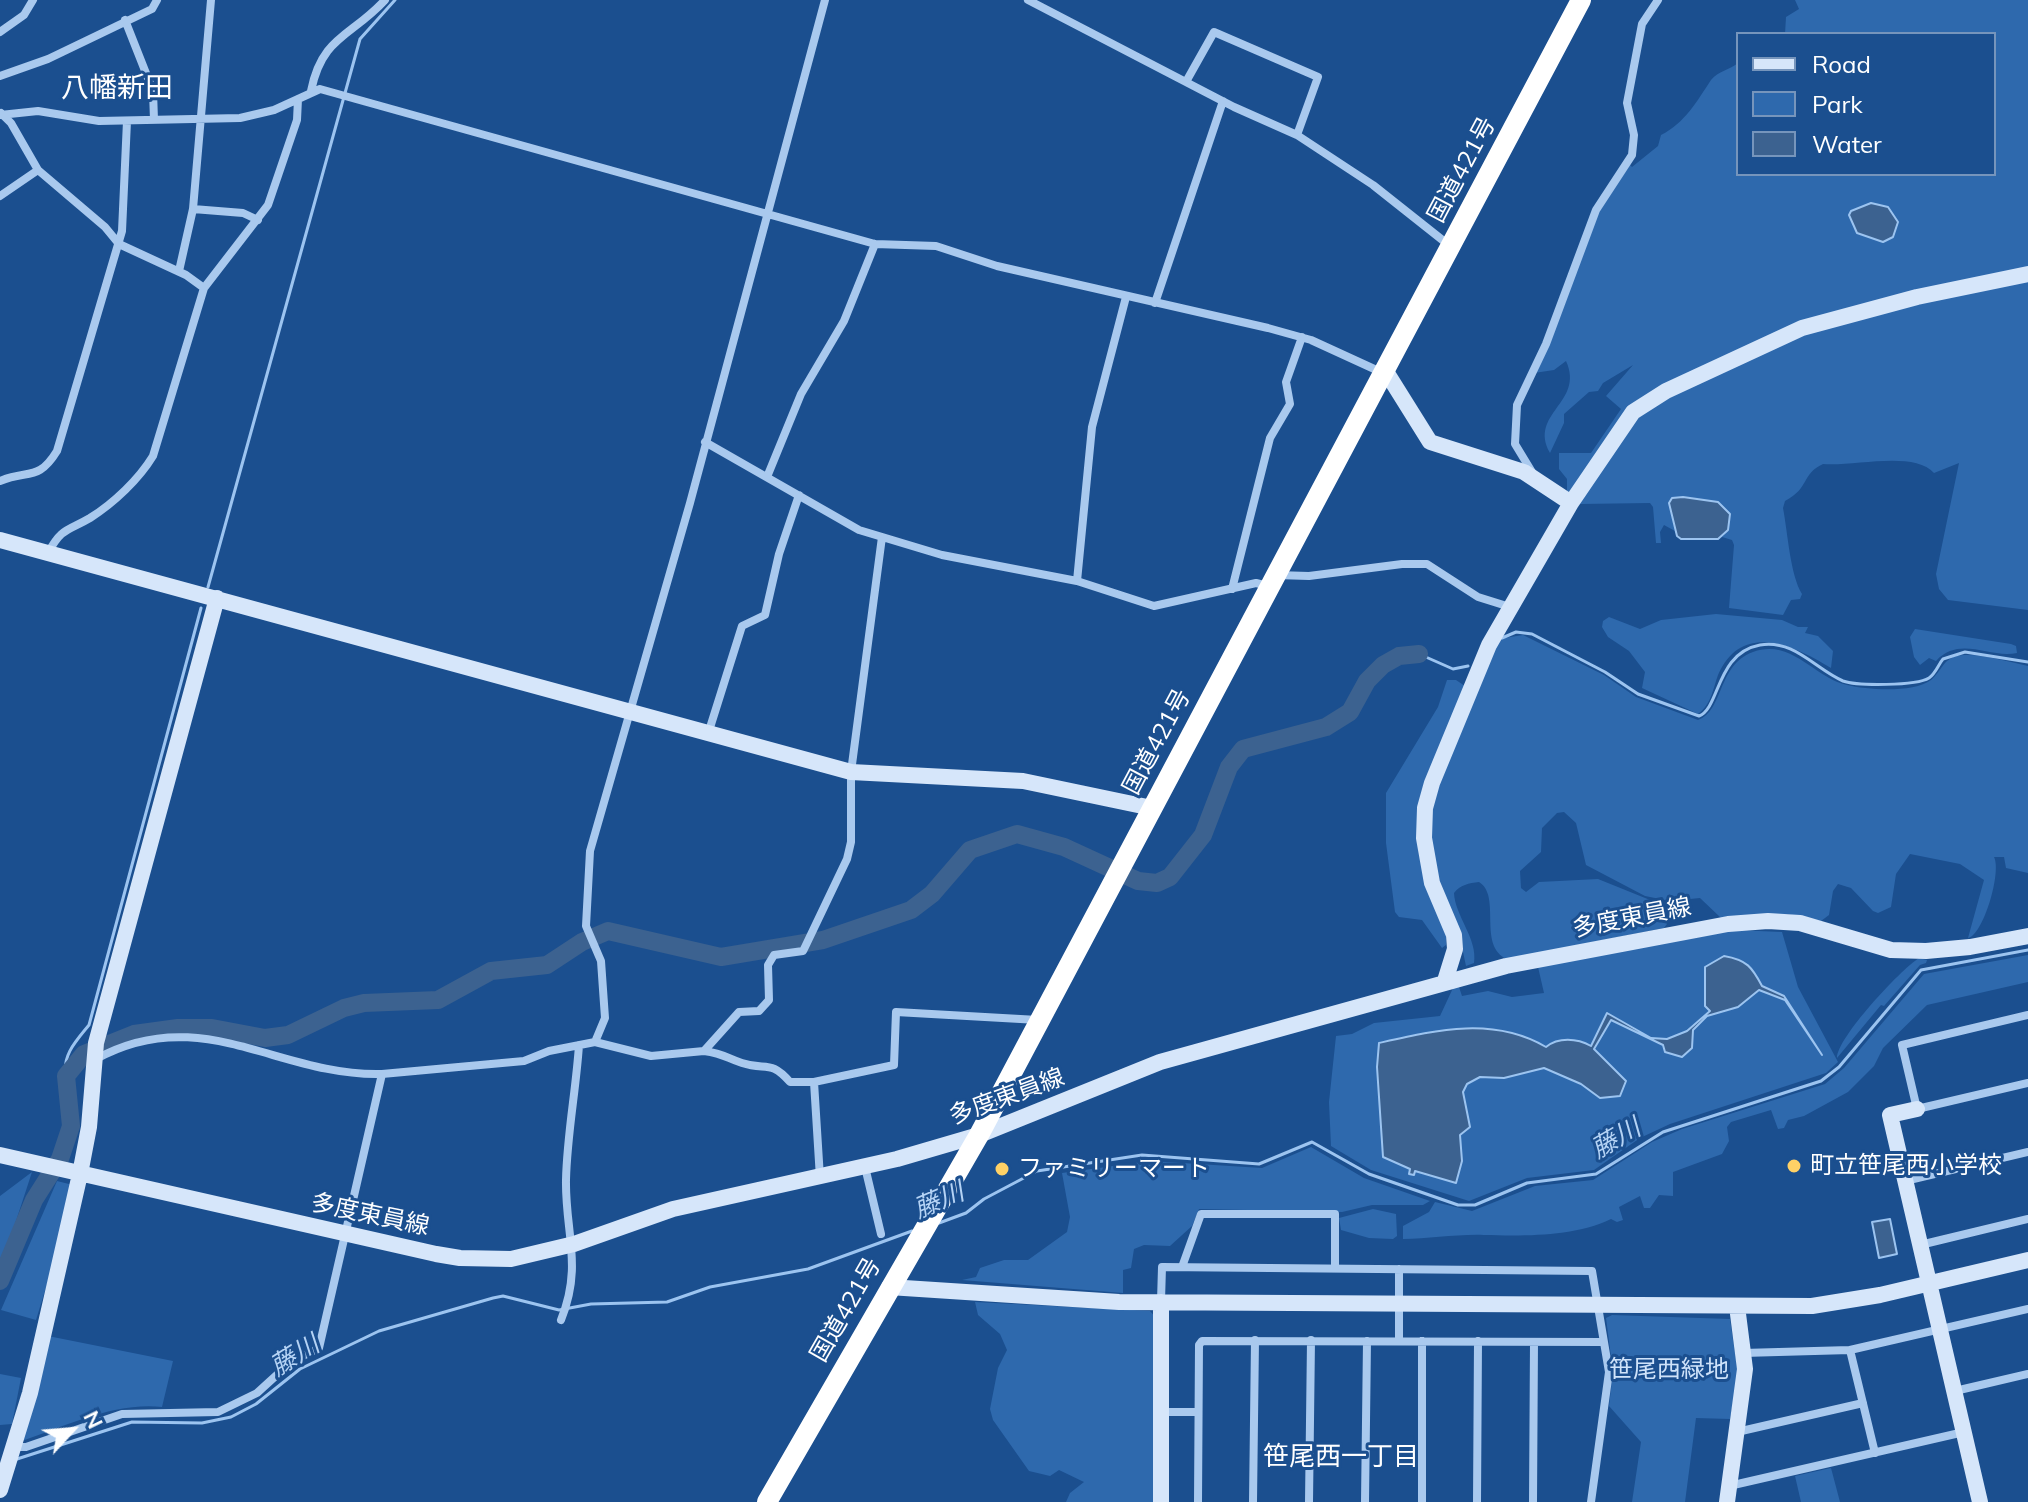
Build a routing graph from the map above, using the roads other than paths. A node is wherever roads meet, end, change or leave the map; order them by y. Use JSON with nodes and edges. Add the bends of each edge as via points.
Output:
{"nodes":[{"id":1,"x":33,"y":0,"type":"edge"},
{"id":2,"x":157,"y":0,"type":"edge"},
{"id":3,"x":211,"y":0,"type":"edge"},
{"id":4,"x":385,"y":0,"type":"edge"},
{"id":5,"x":825,"y":0,"type":"edge"},
{"id":6,"x":1028,"y":0,"type":"edge"},
{"id":7,"x":1581,"y":0,"type":"edge"},
{"id":8,"x":1658,"y":0,"type":"edge"},
{"id":9,"x":125,"y":20,"type":"junction"},
{"id":10,"x":0,"y":32,"type":"edge"},
{"id":11,"x":0,"y":76,"type":"edge"},
{"id":12,"x":1187,"y":80,"type":"junction"},
{"id":13,"x":311,"y":91,"type":"junction"},
{"id":14,"x":298,"y":99,"type":"junction"},
{"id":15,"x":1223,"y":101,"type":"junction"},
{"id":16,"x":1,"y":114,"type":"edge"},
{"id":17,"x":199,"y":118,"type":"junction"},
{"id":18,"x":154,"y":120,"type":"junction"},
{"id":19,"x":127,"y":121,"type":"junction"},
{"id":20,"x":1297,"y":135,"type":"junction"},
{"id":21,"x":38,"y":170,"type":"junction"},
{"id":22,"x":0,"y":196,"type":"edge"},
{"id":23,"x":193,"y":209,"type":"junction"},
{"id":24,"x":767,"y":213,"type":"junction"},
{"id":25,"x":258,"y":220,"type":"junction"},
{"id":26,"x":119,"y":244,"type":"junction"},
{"id":27,"x":875,"y":244,"type":"junction"},
{"id":28,"x":1450,"y":247,"type":"junction"},
{"id":29,"x":179,"y":271,"type":"junction"},
{"id":30,"x":2028,"y":274,"type":"edge"},
{"id":31,"x":204,"y":288,"type":"junction"},
{"id":32,"x":1126,"y":297,"type":"junction"},
{"id":33,"x":1155,"y":303,"type":"junction"},
{"id":34,"x":1302,"y":337,"type":"junction"},
{"id":35,"x":1384,"y":372,"type":"junction"},
{"id":36,"x":705,"y":442,"type":"junction"},
{"id":37,"x":767,"y":477,"type":"junction"},
{"id":38,"x":1535,"y":477,"type":"junction"},
{"id":39,"x":0,"y":481,"type":"edge"},
{"id":40,"x":799,"y":495,"type":"junction"},
{"id":41,"x":1571,"y":503,"type":"junction"},
{"id":42,"x":882,"y":537,"type":"junction"},
{"id":43,"x":0,"y":540,"type":"edge"},
{"id":44,"x":48,"y":553,"type":"junction"},
{"id":45,"x":1077,"y":581,"type":"junction"},
{"id":46,"x":1273,"y":581,"type":"junction"},
{"id":47,"x":1232,"y":589,"type":"junction"},
{"id":48,"x":217,"y":598,"type":"junction"},
{"id":49,"x":1510,"y":607,"type":"junction"},
{"id":50,"x":630,"y":713,"type":"junction"},
{"id":51,"x":708,"y":735,"type":"junction"},
{"id":52,"x":851,"y":772,"type":"junction"},
{"id":53,"x":1152,"y":808,"type":"junction"},
{"id":54,"x":2028,"y":936,"type":"edge"},
{"id":55,"x":1445,"y":981,"type":"junction"},
{"id":56,"x":2028,"y":1015,"type":"edge"},
{"id":57,"x":1039,"y":1020,"type":"junction"},
{"id":58,"x":595,"y":1042,"type":"junction"},
{"id":59,"x":579,"y":1045,"type":"junction"},
{"id":60,"x":704,"y":1051,"type":"junction"},
{"id":61,"x":95,"y":1053,"type":"junction"},
{"id":62,"x":382,"y":1074,"type":"junction"},
{"id":63,"x":814,"y":1082,"type":"junction"},
{"id":64,"x":2028,"y":1083,"type":"edge"},
{"id":65,"x":1917,"y":1109,"type":"junction"},
{"id":66,"x":979,"y":1135,"type":"junction"},
{"id":67,"x":2028,"y":1152,"type":"edge"},
{"id":68,"x":0,"y":1155,"type":"edge"},
{"id":69,"x":865,"y":1167,"type":"junction"},
{"id":70,"x":74,"y":1172,"type":"junction"},
{"id":71,"x":820,"y":1178,"type":"junction"},
{"id":72,"x":1905,"y":1181,"type":"junction"},
{"id":73,"x":2028,"y":1219,"type":"edge"},
{"id":74,"x":347,"y":1234,"type":"junction"},
{"id":75,"x":881,"y":1234,"type":"dead end"},
{"id":76,"x":574,"y":1244,"type":"junction"},
{"id":77,"x":1920,"y":1245,"type":"junction"},
{"id":78,"x":2028,"y":1260,"type":"edge"},
{"id":79,"x":1182,"y":1267,"type":"junction"},
{"id":80,"x":1335,"y":1268,"type":"junction"},
{"id":81,"x":1399,"y":1269,"type":"junction"},
{"id":82,"x":1929,"y":1284,"type":"junction"},
{"id":83,"x":889,"y":1287,"type":"junction"},
{"id":84,"x":1161,"y":1302,"type":"junction"},
{"id":85,"x":1399,"y":1304,"type":"junction"},
{"id":86,"x":1598,"y":1305,"type":"junction"},
{"id":87,"x":1737,"y":1306,"type":"junction"},
{"id":88,"x":2028,"y":1309,"type":"edge"},
{"id":89,"x":562,"y":1318,"type":"dead end"},
{"id":90,"x":1940,"y":1329,"type":"junction"},
{"id":91,"x":1255,"y":1340,"type":"junction"},
{"id":92,"x":1311,"y":1340,"type":"junction"},
{"id":93,"x":1399,"y":1340,"type":"junction"},
{"id":94,"x":1367,"y":1341,"type":"junction"},
{"id":95,"x":1422,"y":1341,"type":"junction"},
{"id":96,"x":1478,"y":1341,"type":"junction"},
{"id":97,"x":1534,"y":1342,"type":"junction"},
{"id":98,"x":1604,"y":1342,"type":"junction"},
{"id":99,"x":1850,"y":1350,"type":"junction"},
{"id":100,"x":1743,"y":1353,"type":"junction"},
{"id":101,"x":2028,"y":1374,"type":"edge"},
{"id":102,"x":1954,"y":1391,"type":"junction"},
{"id":103,"x":1863,"y":1403,"type":"junction"},
{"id":104,"x":1161,"y":1412,"type":"junction"},
{"id":105,"x":1198,"y":1412,"type":"junction"},
{"id":106,"x":1737,"y":1432,"type":"junction"},
{"id":107,"x":1964,"y":1432,"type":"junction"},
{"id":108,"x":1875,"y":1453,"type":"junction"},
{"id":109,"x":7,"y":1469,"type":"edge"},
{"id":110,"x":1728,"y":1494,"type":"edge"},
{"id":111,"x":1977,"y":1501,"type":"edge"},
{"id":112,"x":767,"y":1502,"type":"edge"},
{"id":113,"x":1161,"y":1502,"type":"edge"},
{"id":114,"x":1198,"y":1502,"type":"edge"},
{"id":115,"x":1253,"y":1502,"type":"edge"},
{"id":116,"x":1309,"y":1502,"type":"edge"},
{"id":117,"x":1365,"y":1502,"type":"edge"},
{"id":118,"x":1422,"y":1502,"type":"edge"},
{"id":119,"x":1477,"y":1502,"type":"edge"},
{"id":120,"x":1533,"y":1502,"type":"edge"},
{"id":121,"x":1591,"y":1502,"type":"edge"}],
"edges":[{"from":1,"to":10,"type":"street","via":[[24,15]]},
{"from":2,"to":9,"type":"street","via":[[152,9]]},
{"from":3,"to":17,"type":"street"},
{"from":4,"to":13,"type":"street","via":[[334,41],[317,64]]},
{"from":5,"to":24,"type":"street"},
{"from":6,"to":12,"type":"street"},
{"from":7,"to":28,"type":"highway","name":"国道421号"},
{"from":8,"to":38,"type":"street","via":[[1642,24],[1627,103],[1632,155],[1601,200],[1517,405],[1515,444]]},
{"from":9,"to":11,"type":"street","via":[[48,59]]},
{"from":9,"to":18,"type":"street","via":[[153,91]]},
{"from":12,"to":15,"type":"street"},
{"from":12,"to":20,"type":"street","via":[[1214,32],[1318,77]]},
{"from":13,"to":14,"type":"street"},
{"from":13,"to":24,"type":"street","via":[[320,89]]},
{"from":14,"to":17,"type":"street","via":[[251,116]]},
{"from":14,"to":25,"type":"street","via":[[297,120],[274,193]]},
{"from":15,"to":20,"type":"street"},
{"from":15,"to":33,"type":"street"},
{"from":16,"to":19,"type":"street","via":[[38,111],[80,120]]},
{"from":16,"to":21,"type":"street"},
{"from":17,"to":18,"type":"street"},
{"from":17,"to":23,"type":"street"},
{"from":18,"to":19,"type":"street"},
{"from":19,"to":26,"type":"street","via":[[126,203]]},
{"from":20,"to":28,"type":"street"},
{"from":21,"to":22,"type":"street"},
{"from":21,"to":26,"type":"street"},
{"from":23,"to":25,"type":"street","via":[[243,213]]},
{"from":23,"to":29,"type":"street"},
{"from":24,"to":27,"type":"street"},
{"from":24,"to":36,"type":"street"},
{"from":25,"to":31,"type":"street"},
{"from":26,"to":29,"type":"street"},
{"from":26,"to":39,"type":"street","via":[[57,451],[47,468]]},
{"from":27,"to":32,"type":"street","via":[[936,246]]},
{"from":27,"to":37,"type":"street","via":[[844,321],[801,394]]},
{"from":28,"to":35,"type":"highway","name":"国道421号"},
{"from":29,"to":31,"type":"street"},
{"from":30,"to":41,"type":"street","via":[[1802,328],[1666,391],[1633,412]]},
{"from":31,"to":44,"type":"street","via":[[153,456],[142,474],[89,518],[72,524]]},
{"from":32,"to":33,"type":"street"},
{"from":32,"to":45,"type":"street","via":[[1092,427]]},
{"from":33,"to":34,"type":"street"},
{"from":34,"to":35,"type":"street"},
{"from":34,"to":47,"type":"street","via":[[1286,382],[1290,404],[1270,438]]},
{"from":35,"to":38,"type":"street","via":[[1430,442]]},
{"from":35,"to":46,"type":"highway","name":"国道421号"},
{"from":36,"to":37,"type":"street"},
{"from":36,"to":50,"type":"street"},
{"from":37,"to":40,"type":"street"},
{"from":38,"to":41,"type":"street"},
{"from":40,"to":42,"type":"street","via":[[859,530]]},
{"from":40,"to":51,"type":"street","via":[[765,615],[742,626]]},
{"from":41,"to":49,"type":"street"},
{"from":42,"to":45,"type":"street","via":[[942,555]]},
{"from":42,"to":52,"type":"street"},
{"from":43,"to":44,"type":"street"},
{"from":44,"to":48,"type":"street"},
{"from":45,"to":47,"type":"street","via":[[1154,606]]},
{"from":46,"to":47,"type":"street"},
{"from":46,"to":49,"type":"street","via":[[1427,564],[1478,597]]},
{"from":46,"to":53,"type":"highway","name":"国道421号"},
{"from":48,"to":50,"type":"street"},
{"from":48,"to":61,"type":"street"},
{"from":49,"to":55,"type":"street","via":[[1489,645],[1425,808],[1427,863],[1454,935]]},
{"from":50,"to":51,"type":"street"},
{"from":50,"to":58,"type":"street","via":[[590,851],[586,920],[601,961],[605,1018]]},
{"from":51,"to":52,"type":"street"},
{"from":52,"to":53,"type":"street","via":[[1023,781]]},
{"from":52,"to":60,"type":"street","via":[[847,859],[803,951],[774,955],[768,965],[769,1000],[759,1011],[739,1012]]},
{"from":53,"to":57,"type":"highway","name":"国道421号"},
{"from":54,"to":55,"type":"street","name":"多度東員線","via":[[1926,951],[1891,950],[1800,923],[1728,924]]},
{"from":55,"to":66,"type":"street","name":"多度東員線","via":[[1160,1062]]},
{"from":56,"to":65,"type":"street","via":[[1902,1045]]},
{"from":57,"to":63,"type":"street","via":[[896,1012],[894,1065]]},
{"from":57,"to":66,"type":"highway","name":"国道421号"},
{"from":58,"to":59,"type":"street"},
{"from":58,"to":60,"type":"street","via":[[651,1056]]},
{"from":59,"to":62,"type":"street","via":[[524,1061]]},
{"from":59,"to":76,"type":"street","via":[[566,1183]]},
{"from":60,"to":63,"type":"street","via":[[772,1066],[790,1082]]},
{"from":61,"to":62,"type":"street","via":[[137,1042],[211,1038],[341,1074]]},
{"from":61,"to":70,"type":"street","via":[[89,1127]]},
{"from":62,"to":74,"type":"street"},
{"from":63,"to":71,"type":"street"},
{"from":64,"to":65,"type":"street"},
{"from":65,"to":72,"type":"street","via":[[1890,1115]]},
{"from":66,"to":69,"type":"street","name":"多度東員線"},
{"from":66,"to":83,"type":"highway","name":"国道421号"},
{"from":67,"to":72,"type":"street"},
{"from":68,"to":70,"type":"street","name":"多度東員線"},
{"from":69,"to":71,"type":"street","name":"多度東員線"},
{"from":69,"to":75,"type":"street"},
{"from":70,"to":74,"type":"street","name":"多度東員線"},
{"from":70,"to":109,"type":"street"},
{"from":71,"to":76,"type":"street","name":"多度東員線","via":[[673,1209]]},
{"from":72,"to":77,"type":"street"},
{"from":73,"to":77,"type":"street"},
{"from":74,"to":76,"type":"street","name":"多度東員線","via":[[484,1260]]},
{"from":74,"to":109,"type":"street","via":[[319,1348],[291,1362],[257,1393],[218,1412],[122,1414],[26,1447]]},
{"from":76,"to":89,"type":"street"},
{"from":77,"to":82,"type":"street"},
{"from":78,"to":82,"type":"street"},
{"from":79,"to":80,"type":"street"},
{"from":79,"to":80,"type":"street","via":[[1201,1214],[1335,1214]]},
{"from":79,"to":84,"type":"street","via":[[1161,1268]]},
{"from":80,"to":81,"type":"street"},
{"from":81,"to":85,"type":"street"},
{"from":81,"to":86,"type":"street","via":[[1592,1271]]},
{"from":82,"to":87,"type":"street","via":[[1832,1304]]},
{"from":82,"to":90,"type":"street"},
{"from":83,"to":84,"type":"street"},
{"from":83,"to":112,"type":"highway","name":"国道421号"},
{"from":84,"to":85,"type":"street"},
{"from":84,"to":104,"type":"street"},
{"from":85,"to":86,"type":"street"},
{"from":85,"to":93,"type":"street"},
{"from":86,"to":87,"type":"street"},
{"from":86,"to":98,"type":"street"},
{"from":87,"to":100,"type":"street"},
{"from":88,"to":90,"type":"street"},
{"from":90,"to":99,"type":"street"},
{"from":90,"to":102,"type":"street"},
{"from":91,"to":92,"type":"street"},
{"from":91,"to":105,"type":"street","via":[[1200,1343]]},
{"from":91,"to":115,"type":"street"},
{"from":92,"to":94,"type":"street"},
{"from":92,"to":116,"type":"street"},
{"from":93,"to":94,"type":"street"},
{"from":93,"to":95,"type":"street"},
{"from":94,"to":117,"type":"street"},
{"from":95,"to":96,"type":"street"},
{"from":95,"to":118,"type":"street"},
{"from":96,"to":97,"type":"street"},
{"from":96,"to":119,"type":"street"},
{"from":97,"to":98,"type":"street"},
{"from":97,"to":120,"type":"street"},
{"from":98,"to":121,"type":"street","via":[[1609,1372]]},
{"from":99,"to":100,"type":"street"},
{"from":99,"to":103,"type":"street"},
{"from":100,"to":106,"type":"street"},
{"from":101,"to":102,"type":"street"},
{"from":102,"to":107,"type":"street"},
{"from":103,"to":106,"type":"street"},
{"from":103,"to":108,"type":"street"},
{"from":104,"to":105,"type":"street"},
{"from":104,"to":113,"type":"street"},
{"from":105,"to":114,"type":"street"},
{"from":106,"to":110,"type":"street"},
{"from":107,"to":108,"type":"street"},
{"from":107,"to":111,"type":"street"},
{"from":108,"to":110,"type":"street"}]}
